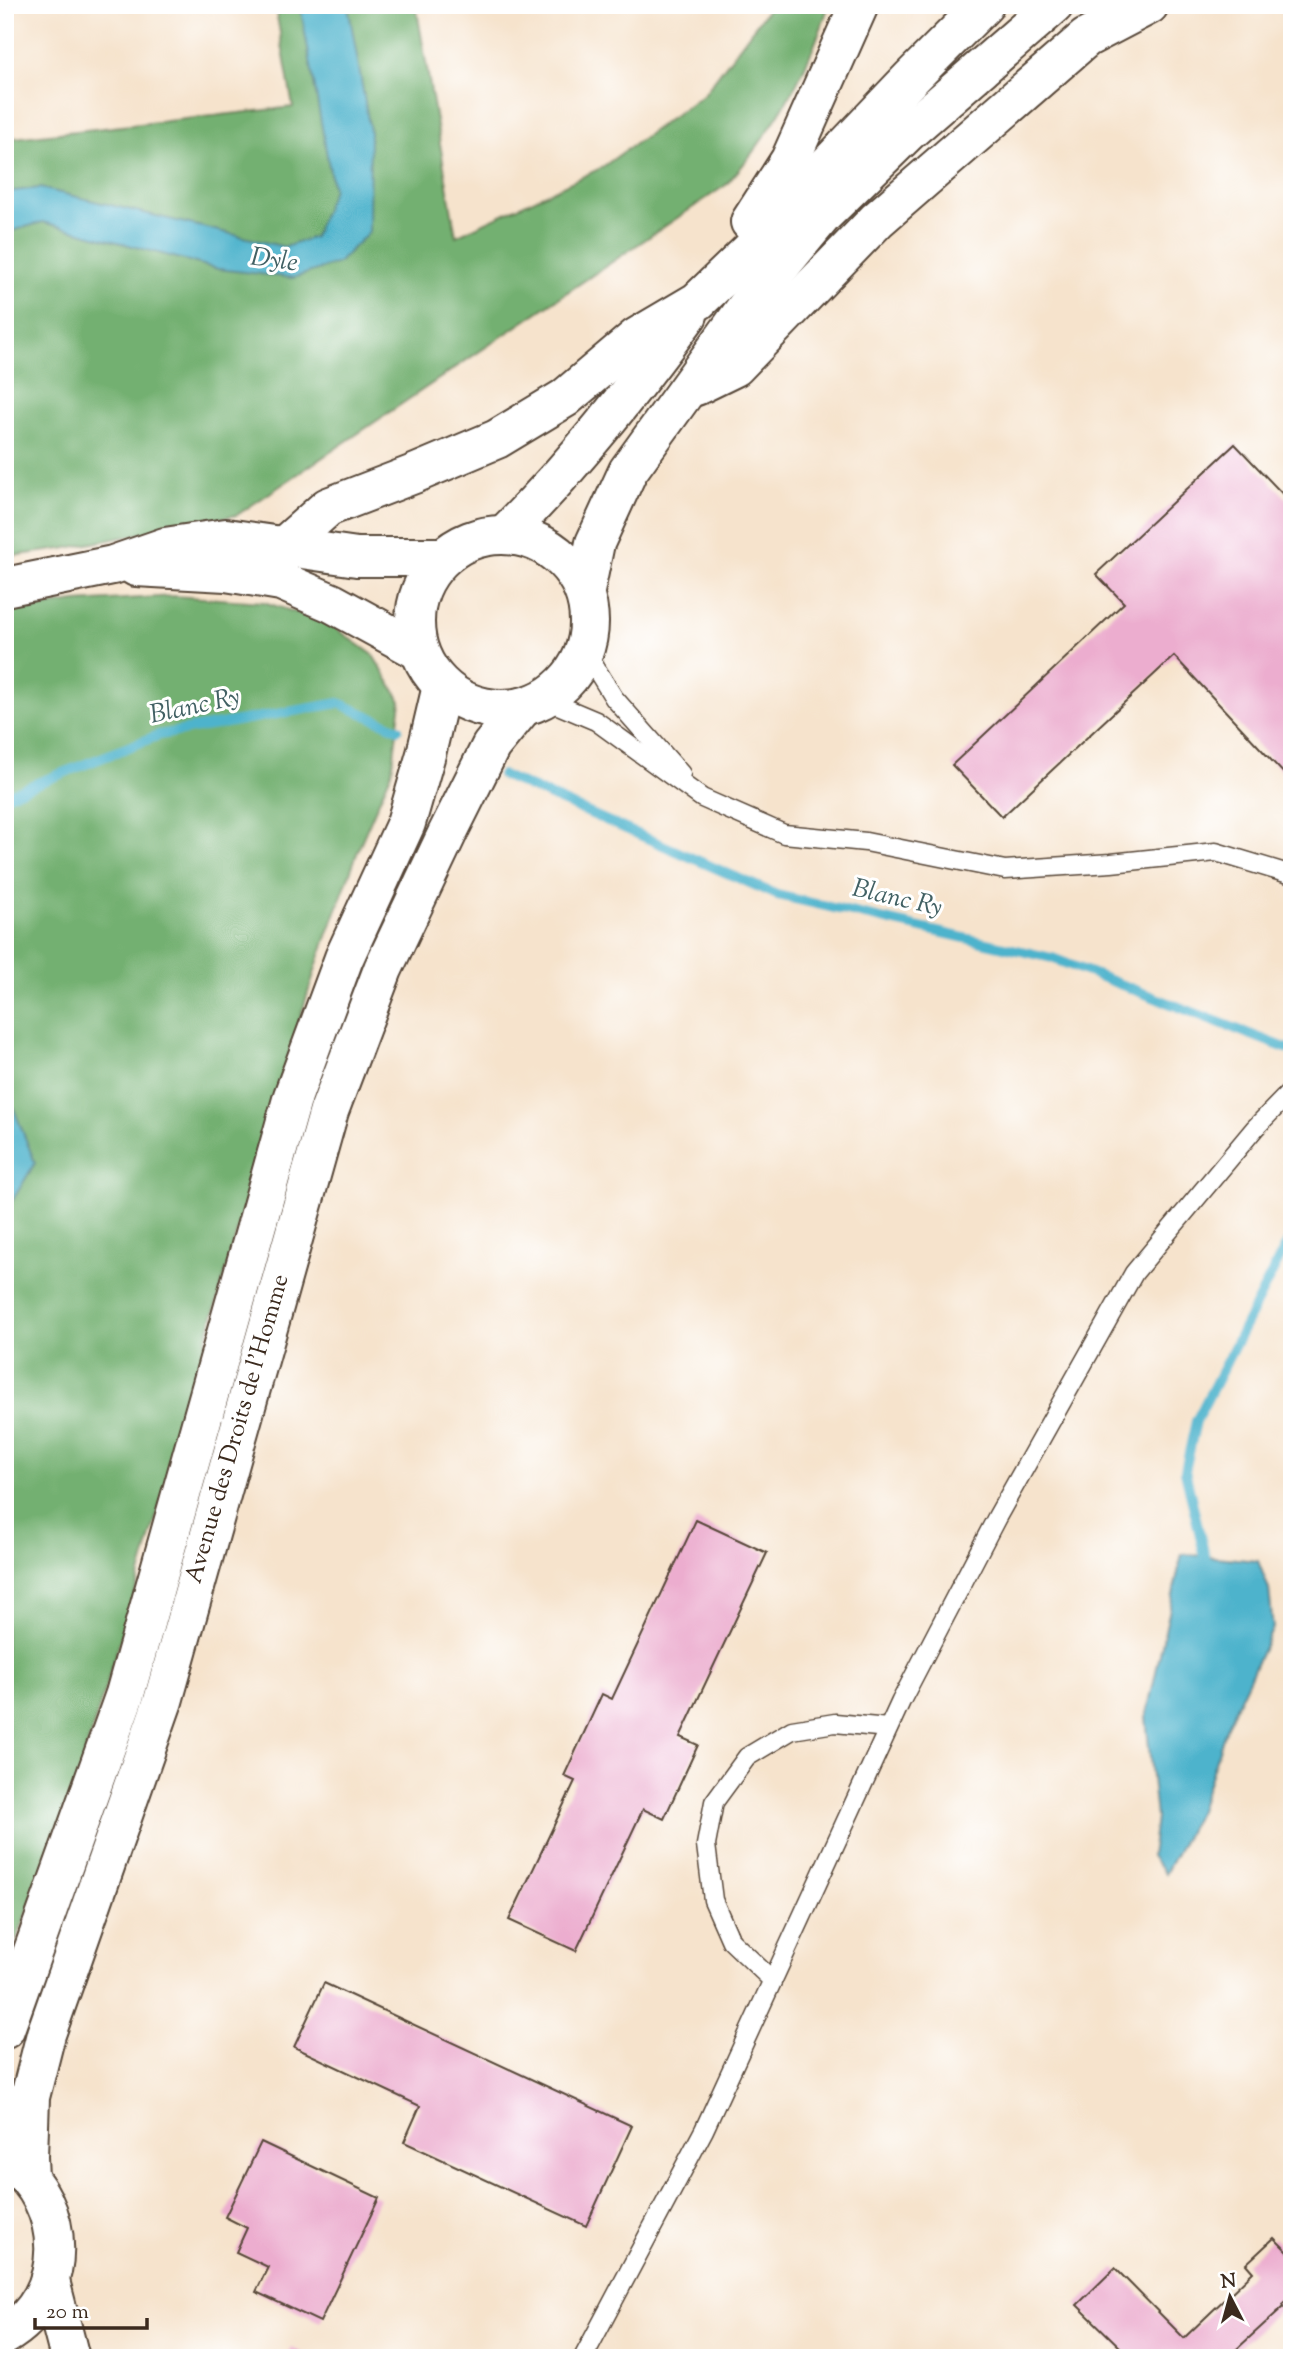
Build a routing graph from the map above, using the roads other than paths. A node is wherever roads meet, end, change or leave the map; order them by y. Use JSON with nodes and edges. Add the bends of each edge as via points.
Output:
{"nodes":[{"id":1,"x":859,"y":5,"type":"edge"},
{"id":2,"x":984,"y":5,"type":"edge"},
{"id":3,"x":1054,"y":5,"type":"edge"},
{"id":4,"x":1149,"y":5,"type":"edge"},
{"id":5,"x":698,"y":301,"type":"junction"},
{"id":6,"x":685,"y":392,"type":"junction"},
{"id":7,"x":506,"y":533,"type":"junction"},
{"id":8,"x":284,"y":546,"type":"junction"},
{"id":9,"x":442,"y":557,"type":"junction"},
{"id":10,"x":113,"y":565,"type":"junction"},
{"id":11,"x":5,"y":587,"type":"edge"},
{"id":12,"x":585,"y":591,"type":"junction"},
{"id":13,"x":418,"y":650,"type":"junction"},
{"id":14,"x":585,"y":651,"type":"junction"},
{"id":15,"x":442,"y":686,"type":"junction"},
{"id":16,"x":533,"y":703,"type":"junction"},
{"id":17,"x":702,"y":798,"type":"junction"},
{"id":18,"x":1292,"y":875,"type":"edge"},
{"id":19,"x":1292,"y":1090,"type":"edge"},
{"id":20,"x":888,"y":1728,"type":"junction"},
{"id":21,"x":772,"y":1980,"type":"junction"},
{"id":22,"x":5,"y":2029,"type":"edge"},
{"id":23,"x":17,"y":2168,"type":"edge"},
{"id":24,"x":50,"y":2281,"type":"junction"},
{"id":25,"x":5,"y":2335,"type":"edge"},
{"id":26,"x":70,"y":2358,"type":"edge"},
{"id":27,"x":583,"y":2358,"type":"edge"}],
"edges":[{"from":1,"to":5,"type":"main road","via":[[790,160]]},
{"from":2,"to":5,"type":"main road"},
{"from":3,"to":6,"type":"main road","via":[[908,132],[822,216],[748,305]]},
{"from":4,"to":6,"type":"main road","via":[[1086,38],[877,220],[735,367]]},
{"from":5,"to":7,"type":"main road","via":[[629,395],[545,495]]},
{"from":5,"to":8,"type":"main road","via":[[637,337],[565,398],[498,439],[328,507]]},
{"from":6,"to":12,"type":"main road","via":[[628,471],[595,543]]},
{"from":7,"to":9,"type":"main road","via":[[472,539]]},
{"from":7,"to":12,"type":"main road","via":[[539,542],[567,562]]},
{"from":8,"to":9,"type":"main road","via":[[357,557]]},
{"from":8,"to":10,"type":"main road","via":[[226,538],[165,547]]},
{"from":9,"to":13,"type":"main road","via":[[416,600]]},
{"from":10,"to":11,"type":"main road"},
{"from":10,"to":13,"type":"main road","via":[[226,572],[281,581]]},
{"from":12,"to":14,"type":"main road","via":[[590,621]]},
{"from":13,"to":15,"type":"main road"},
{"from":14,"to":16,"type":"main road","via":[[569,679]]},
{"from":14,"to":17,"type":"lane","via":[[614,698]]},
{"from":15,"to":16,"type":"main road","via":[[466,702],[494,710]]},
{"from":15,"to":22,"type":"main road","name":"Avenue des Droits de l'Homme","via":[[406,823],[344,958],[293,1096],[125,1694]]},
{"from":16,"to":17,"type":"lane","via":[[596,721]]},
{"from":16,"to":23,"type":"main road","name":"Avenue des Droits de l'Homme","via":[[491,746],[446,834],[383,969],[329,1111],[163,1701],[46,2034]]},
{"from":17,"to":18,"type":"lane","via":[[784,834],[866,842],[1005,870],[1216,852]]},
{"from":19,"to":20,"type":"lane","via":[[1134,1273],[997,1517]]},
{"from":20,"to":21,"type":"lane"},
{"from":20,"to":21,"type":"lane","via":[[835,1723],[792,1730],[747,1757],[714,1802],[706,1845],[713,1900],[731,1941]]},
{"from":21,"to":27,"type":"lane","via":[[704,2130]]},
{"from":23,"to":24,"type":"main road","via":[[50,2214],[55,2256]]},
{"from":24,"to":25,"type":"main road","via":[[29,2316]]},
{"from":24,"to":26,"type":"main road"}]}
